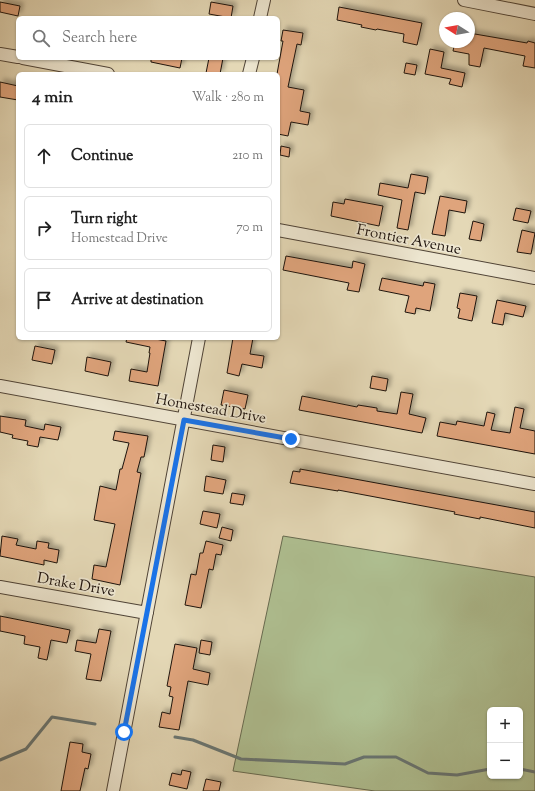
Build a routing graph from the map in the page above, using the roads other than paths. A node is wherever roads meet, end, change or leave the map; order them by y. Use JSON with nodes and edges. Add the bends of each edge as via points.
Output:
{"nodes":[{"id":1,"x":264,"y":0,"type":"edge"},
{"id":2,"x":464,"y":0,"type":"edge"},
{"id":3,"x":535,"y":14,"type":"edge"},
{"id":4,"x":260,"y":16,"type":"edge"},
{"id":5,"x":0,"y":54,"type":"edge"},
{"id":6,"x":16,"y":57,"type":"edge"},
{"id":7,"x":34,"y":60,"type":"edge"},
{"id":8,"x":252,"y":60,"type":"edge"},
{"id":9,"x":98,"y":72,"type":"edge"},
{"id":10,"x":250,"y":72,"type":"edge"},
{"id":11,"x":280,"y":230,"type":"edge"},
{"id":12,"x":535,"y":278,"type":"edge"},
{"id":13,"x":199,"y":340,"type":"edge"},
{"id":14,"x":0,"y":386,"type":"edge"},
{"id":15,"x":184,"y":420,"type":"junction"},
{"id":16,"x":535,"y":484,"type":"edge"},
{"id":17,"x":0,"y":587,"type":"edge"},
{"id":18,"x":147,"y":613,"type":"junction"},
{"id":19,"x":113,"y":791,"type":"edge"}],
"edges":[{"from":1,"to":4,"type":"street"},
{"from":2,"to":3,"type":"street"},
{"from":5,"to":6,"type":"street"},
{"from":7,"to":9,"type":"street"},
{"from":8,"to":10,"type":"street"},
{"from":11,"to":12,"type":"street","name":"Frontier Avenue"},
{"from":13,"to":15,"type":"street"},
{"from":14,"to":15,"type":"street","name":"Homestead Drive"},
{"from":15,"to":16,"type":"street","name":"Homestead Drive"},
{"from":15,"to":18,"type":"street"},
{"from":17,"to":18,"type":"street","name":"Drake Drive"},
{"from":18,"to":19,"type":"street"}]}
